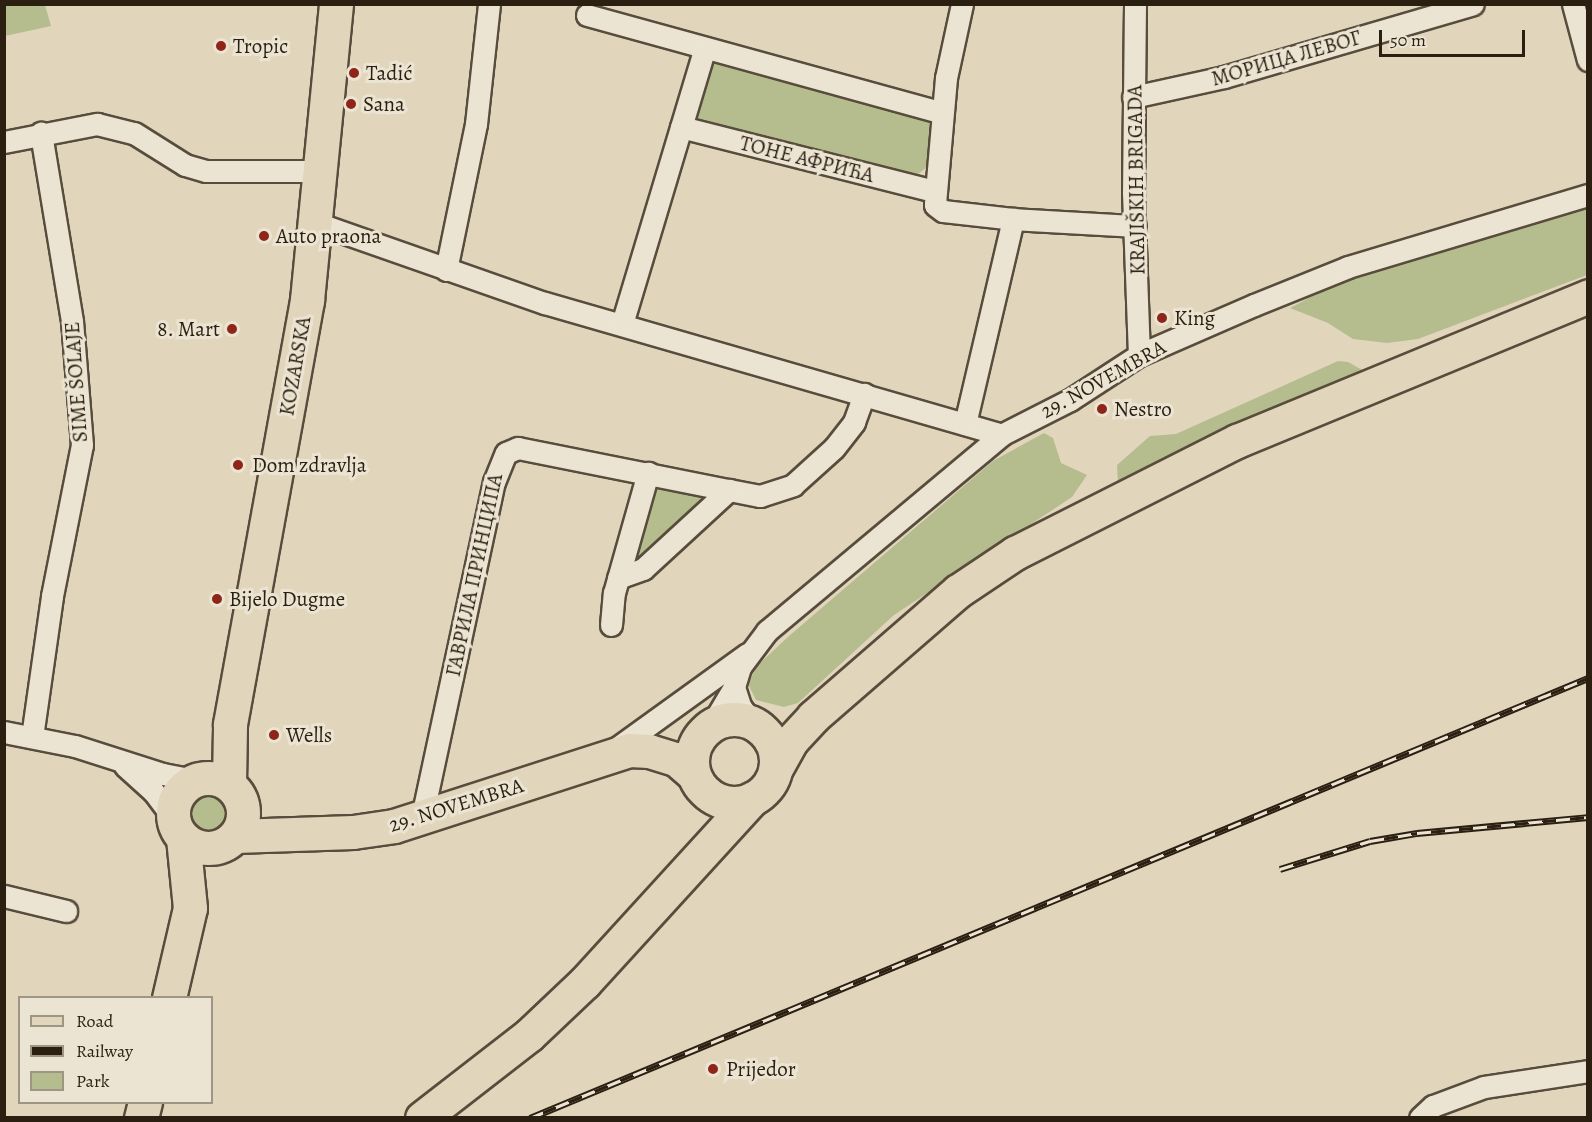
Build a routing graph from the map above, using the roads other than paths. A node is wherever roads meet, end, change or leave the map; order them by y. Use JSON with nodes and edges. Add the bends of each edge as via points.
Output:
{"nodes":[{"id":1,"x":336,"y":4,"type":"edge"},
{"id":2,"x":489,"y":4,"type":"edge"},
{"id":3,"x":962,"y":4,"type":"edge"},
{"id":4,"x":1134,"y":4,"type":"edge"},
{"id":5,"x":1473,"y":4,"type":"edge"},
{"id":6,"x":1573,"y":4,"type":"edge"},
{"id":7,"x":587,"y":15,"type":"dead end"},
{"id":8,"x":705,"y":48,"type":"junction"},
{"id":9,"x":1587,"y":60,"type":"edge"},
{"id":10,"x":1133,"y":97,"type":"junction"},
{"id":11,"x":942,"y":113,"type":"junction"},
{"id":12,"x":681,"y":127,"type":"junction"},
{"id":13,"x":41,"y":133,"type":"junction"},
{"id":14,"x":4,"y":142,"type":"edge"},
{"id":15,"x":321,"y":171,"type":"junction"},
{"id":16,"x":934,"y":191,"type":"junction"},
{"id":17,"x":1587,"y":195,"type":"edge"},
{"id":18,"x":1013,"y":219,"type":"junction"},
{"id":19,"x":316,"y":224,"type":"junction"},
{"id":20,"x":1135,"y":226,"type":"junction"},
{"id":21,"x":446,"y":270,"type":"junction"},
{"id":22,"x":1587,"y":296,"type":"edge"},
{"id":23,"x":622,"y":324,"type":"junction"},
{"id":24,"x":1139,"y":355,"type":"junction"},
{"id":25,"x":864,"y":394,"type":"junction"},
{"id":26,"x":965,"y":424,"type":"junction"},
{"id":27,"x":1001,"y":435,"type":"junction"},
{"id":28,"x":648,"y":473,"type":"junction"},
{"id":29,"x":729,"y":490,"type":"junction"},
{"id":30,"x":618,"y":578,"type":"junction"},
{"id":31,"x":611,"y":625,"type":"dead end"},
{"id":32,"x":749,"y":652,"type":"junction"},
{"id":33,"x":734,"y":687,"type":"junction"},
{"id":34,"x":813,"y":717,"type":"junction"},
{"id":35,"x":758,"y":727,"type":"junction"},
{"id":36,"x":707,"y":729,"type":"junction"},
{"id":37,"x":4,"y":732,"type":"edge"},
{"id":38,"x":33,"y":736,"type":"junction"},
{"id":39,"x":649,"y":751,"type":"junction"},
{"id":40,"x":605,"y":756,"type":"junction"},
{"id":41,"x":120,"y":761,"type":"junction"},
{"id":42,"x":775,"y":770,"type":"junction"},
{"id":43,"x":216,"y":784,"type":"junction"},
{"id":44,"x":700,"y":784,"type":"junction"},
{"id":45,"x":753,"y":798,"type":"junction"},
{"id":46,"x":422,"y":817,"type":"junction"},
{"id":47,"x":178,"y":828,"type":"junction"},
{"id":48,"x":303,"y":832,"type":"junction"},
{"id":49,"x":230,"y":840,"type":"junction"},
{"id":50,"x":704,"y":852,"type":"junction"},
{"id":51,"x":4,"y":896,"type":"edge"},
{"id":52,"x":190,"y":908,"type":"junction"},
{"id":53,"x":66,"y":911,"type":"dead end"},
{"id":54,"x":169,"y":996,"type":"edge"},
{"id":55,"x":1587,"y":1071,"type":"edge"},
{"id":56,"x":422,"y":1118,"type":"edge"},
{"id":57,"x":1420,"y":1118,"type":"edge"}],
"edges":[{"from":1,"to":15,"type":"main road","name":"KOZARSKA"},
{"from":2,"to":21,"type":"street","via":[[476,124]]},
{"from":3,"to":11,"type":"street"},
{"from":4,"to":10,"type":"street","name":"KRAJIŠKIH BRIGADA"},
{"from":5,"to":10,"type":"street","name":"МОРИЦА ЛЕВОГ","via":[[1224,76]]},
{"from":6,"to":9,"type":"street"},
{"from":7,"to":8,"type":"street"},
{"from":8,"to":11,"type":"street"},
{"from":8,"to":12,"type":"street"},
{"from":10,"to":20,"type":"street","name":"KRAJIŠKIH BRIGADA"},
{"from":11,"to":16,"type":"street"},
{"from":12,"to":16,"type":"street","name":"ТОНЕ АФРИЋА"},
{"from":12,"to":23,"type":"street"},
{"from":13,"to":14,"type":"street"},
{"from":13,"to":15,"type":"street","via":[[70,126],[112,127],[134,133],[185,165],[206,171]]},
{"from":13,"to":38,"type":"street","name":"SIME ŠOLAJE","via":[[72,321],[82,445],[52,596]]},
{"from":15,"to":19,"type":"main road","name":"KOZARSKA"},
{"from":16,"to":18,"type":"street","via":[[935,205],[943,211]]},
{"from":17,"to":24,"type":"street","name":"29. NOVEMBRA","via":[[1348,267]]},
{"from":18,"to":20,"type":"street"},
{"from":18,"to":26,"type":"street"},
{"from":19,"to":21,"type":"street"},
{"from":19,"to":43,"type":"main road","name":"KOZARSKA","via":[[307,300]]},
{"from":20,"to":24,"type":"street","name":"KRAJIŠKIH BRIGADA"},
{"from":21,"to":23,"type":"street"},
{"from":22,"to":34,"type":"main road","via":[[1237,441],[1015,553],[958,591]]},
{"from":23,"to":25,"type":"street"},
{"from":24,"to":27,"type":"street","name":"29. NOVEMBRA","via":[[1070,400]]},
{"from":25,"to":26,"type":"street"},
{"from":25,"to":29,"type":"street","name":"ГАВРИЛА ПРИНЦИПА","via":[[854,422],[834,448],[793,485],[760,496]]},
{"from":26,"to":27,"type":"street"},
{"from":27,"to":32,"type":"street","name":"29. NOVEMBRA","via":[[792,607]]},
{"from":28,"to":29,"type":"street","name":"ГАВРИЛА ПРИНЦИПА"},
{"from":28,"to":30,"type":"street"},
{"from":28,"to":46,"type":"street","name":"ГАВРИЛА ПРИНЦИПА","via":[[518,448],[506,453],[499,463]]},
{"from":29,"to":30,"type":"street","via":[[643,569]]},
{"from":30,"to":31,"type":"street"},
{"from":32,"to":33,"type":"street","name":"29. NOVEMBRA"},
{"from":32,"to":40,"type":"street","name":"29. NOVEMBRA"},
{"from":33,"to":35,"type":"street","via":[[740,706]]},
{"from":33,"to":36,"type":"street","name":"29. NOVEMBRA"},
{"from":34,"to":35,"type":"main road"},
{"from":34,"to":42,"type":"main road","via":[[791,741]]},
{"from":35,"to":36,"type":"main road","via":[[725,719]]},
{"from":35,"to":42,"type":"main road","via":[[776,756]]},
{"from":36,"to":39,"type":"main road","name":"29. NOVEMBRA"},
{"from":36,"to":44,"type":"main road","via":[[692,752]]},
{"from":37,"to":38,"type":"street"},
{"from":38,"to":41,"type":"street"},
{"from":39,"to":40,"type":"main road","name":"29. NOVEMBRA"},
{"from":39,"to":44,"type":"main road","name":"29. NOVEMBRA","via":[[676,759]]},
{"from":40,"to":46,"type":"main road","name":"29. NOVEMBRA"},
{"from":41,"to":43,"type":"street"},
{"from":41,"to":47,"type":"street","via":[[153,792]]},
{"from":42,"to":45,"type":"main road","via":[[770,783]]},
{"from":43,"to":47,"type":"main road","via":[[178,795]]},
{"from":43,"to":48,"type":"main road"},
{"from":43,"to":49,"type":"main road","via":[[244,815]]},
{"from":44,"to":45,"type":"main road","via":[[735,804]]},
{"from":44,"to":50,"type":"main road"},
{"from":45,"to":50,"type":"main road"},
{"from":46,"to":48,"type":"main road","name":"29. NOVEMBRA","via":[[353,832]]},
{"from":47,"to":49,"type":"main road","via":[[204,848]]},
{"from":47,"to":52,"type":"main road"},
{"from":48,"to":49,"type":"main road","name":"29. NOVEMBRA"},
{"from":49,"to":52,"type":"main road"},
{"from":50,"to":56,"type":"main road","via":[[585,982],[529,1035]]},
{"from":51,"to":53,"type":"street"},
{"from":52,"to":54,"type":"main road"},
{"from":55,"to":57,"type":"street","via":[[1484,1087],[1433,1106]]}]}
